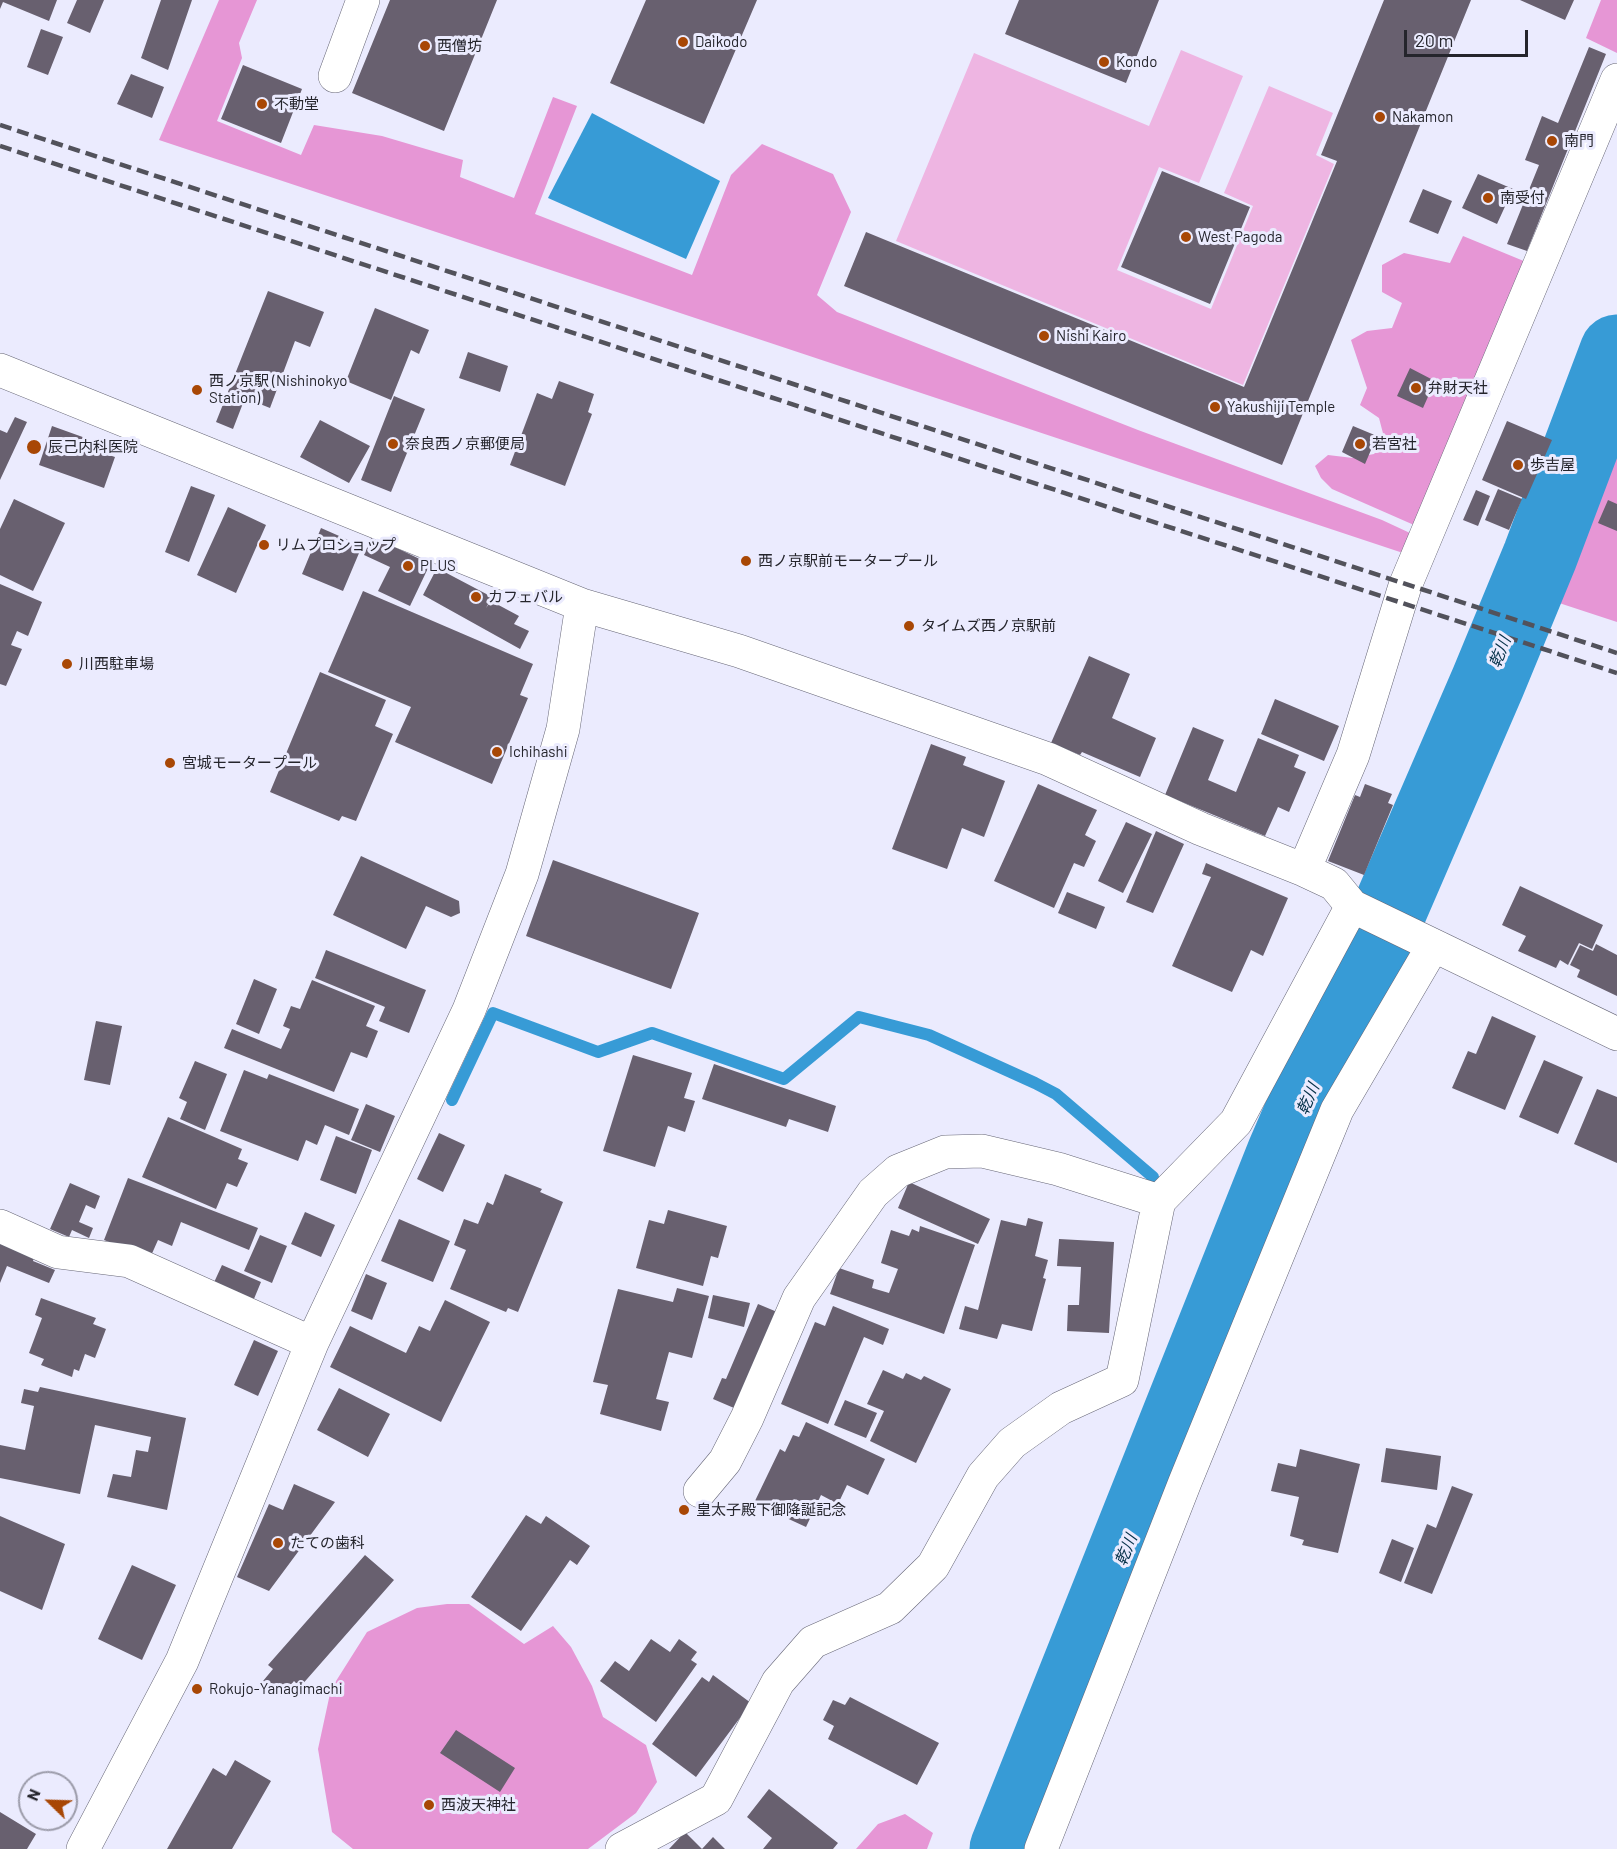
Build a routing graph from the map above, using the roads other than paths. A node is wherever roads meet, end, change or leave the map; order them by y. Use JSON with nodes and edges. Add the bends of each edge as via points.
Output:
{"nodes":[{"id":1,"x":363,"y":0,"type":"edge"},
{"id":2,"x":335,"y":76,"type":"dead end"},
{"id":3,"x":1617,"y":81,"type":"edge"},
{"id":4,"x":0,"y":370,"type":"edge"},
{"id":5,"x":582,"y":605,"type":"junction"},
{"id":6,"x":1304,"y":870,"type":"junction"},
{"id":7,"x":1352,"y":906,"type":"junction"},
{"id":8,"x":1433,"y":945,"type":"junction"},
{"id":9,"x":1617,"y":1034,"type":"edge"},
{"id":10,"x":1159,"y":1201,"type":"junction"},
{"id":11,"x":0,"y":1226,"type":"edge"},
{"id":12,"x":312,"y":1343,"type":"junction"},
{"id":13,"x":700,"y":1491,"type":"dead end"},
{"id":14,"x":83,"y":1849,"type":"edge"},
{"id":15,"x":622,"y":1849,"type":"edge"},
{"id":16,"x":1041,"y":1849,"type":"edge"}],
"edges":[{"from":1,"to":2,"type":"street"},
{"from":3,"to":6,"type":"street","via":[[1405,586],[1353,755]]},
{"from":4,"to":5,"type":"street"},
{"from":5,"to":6,"type":"street","via":[[740,651],[1048,759],[1201,829]]},
{"from":5,"to":12,"type":"street","via":[[563,729],[522,874],[469,1010]]},
{"from":6,"to":7,"type":"street","via":[[1334,884]]},
{"from":7,"to":8,"type":"street"},
{"from":7,"to":10,"type":"street","via":[[1236,1122]]},
{"from":8,"to":9,"type":"street"},
{"from":8,"to":16,"type":"street","via":[[1337,1110],[1180,1493]]},
{"from":10,"to":13,"type":"street","via":[[1058,1169],[982,1151],[945,1152],[898,1171],[873,1193],[799,1298],[725,1461]]},
{"from":10,"to":15,"type":"street","via":[[1122,1380],[1062,1408],[1012,1443],[983,1476],[933,1566],[890,1608],[813,1642],[778,1682],[716,1799]]},
{"from":11,"to":12,"type":"street","via":[[58,1252],[129,1261]]},
{"from":12,"to":14,"type":"street","via":[[182,1661]]}]}
